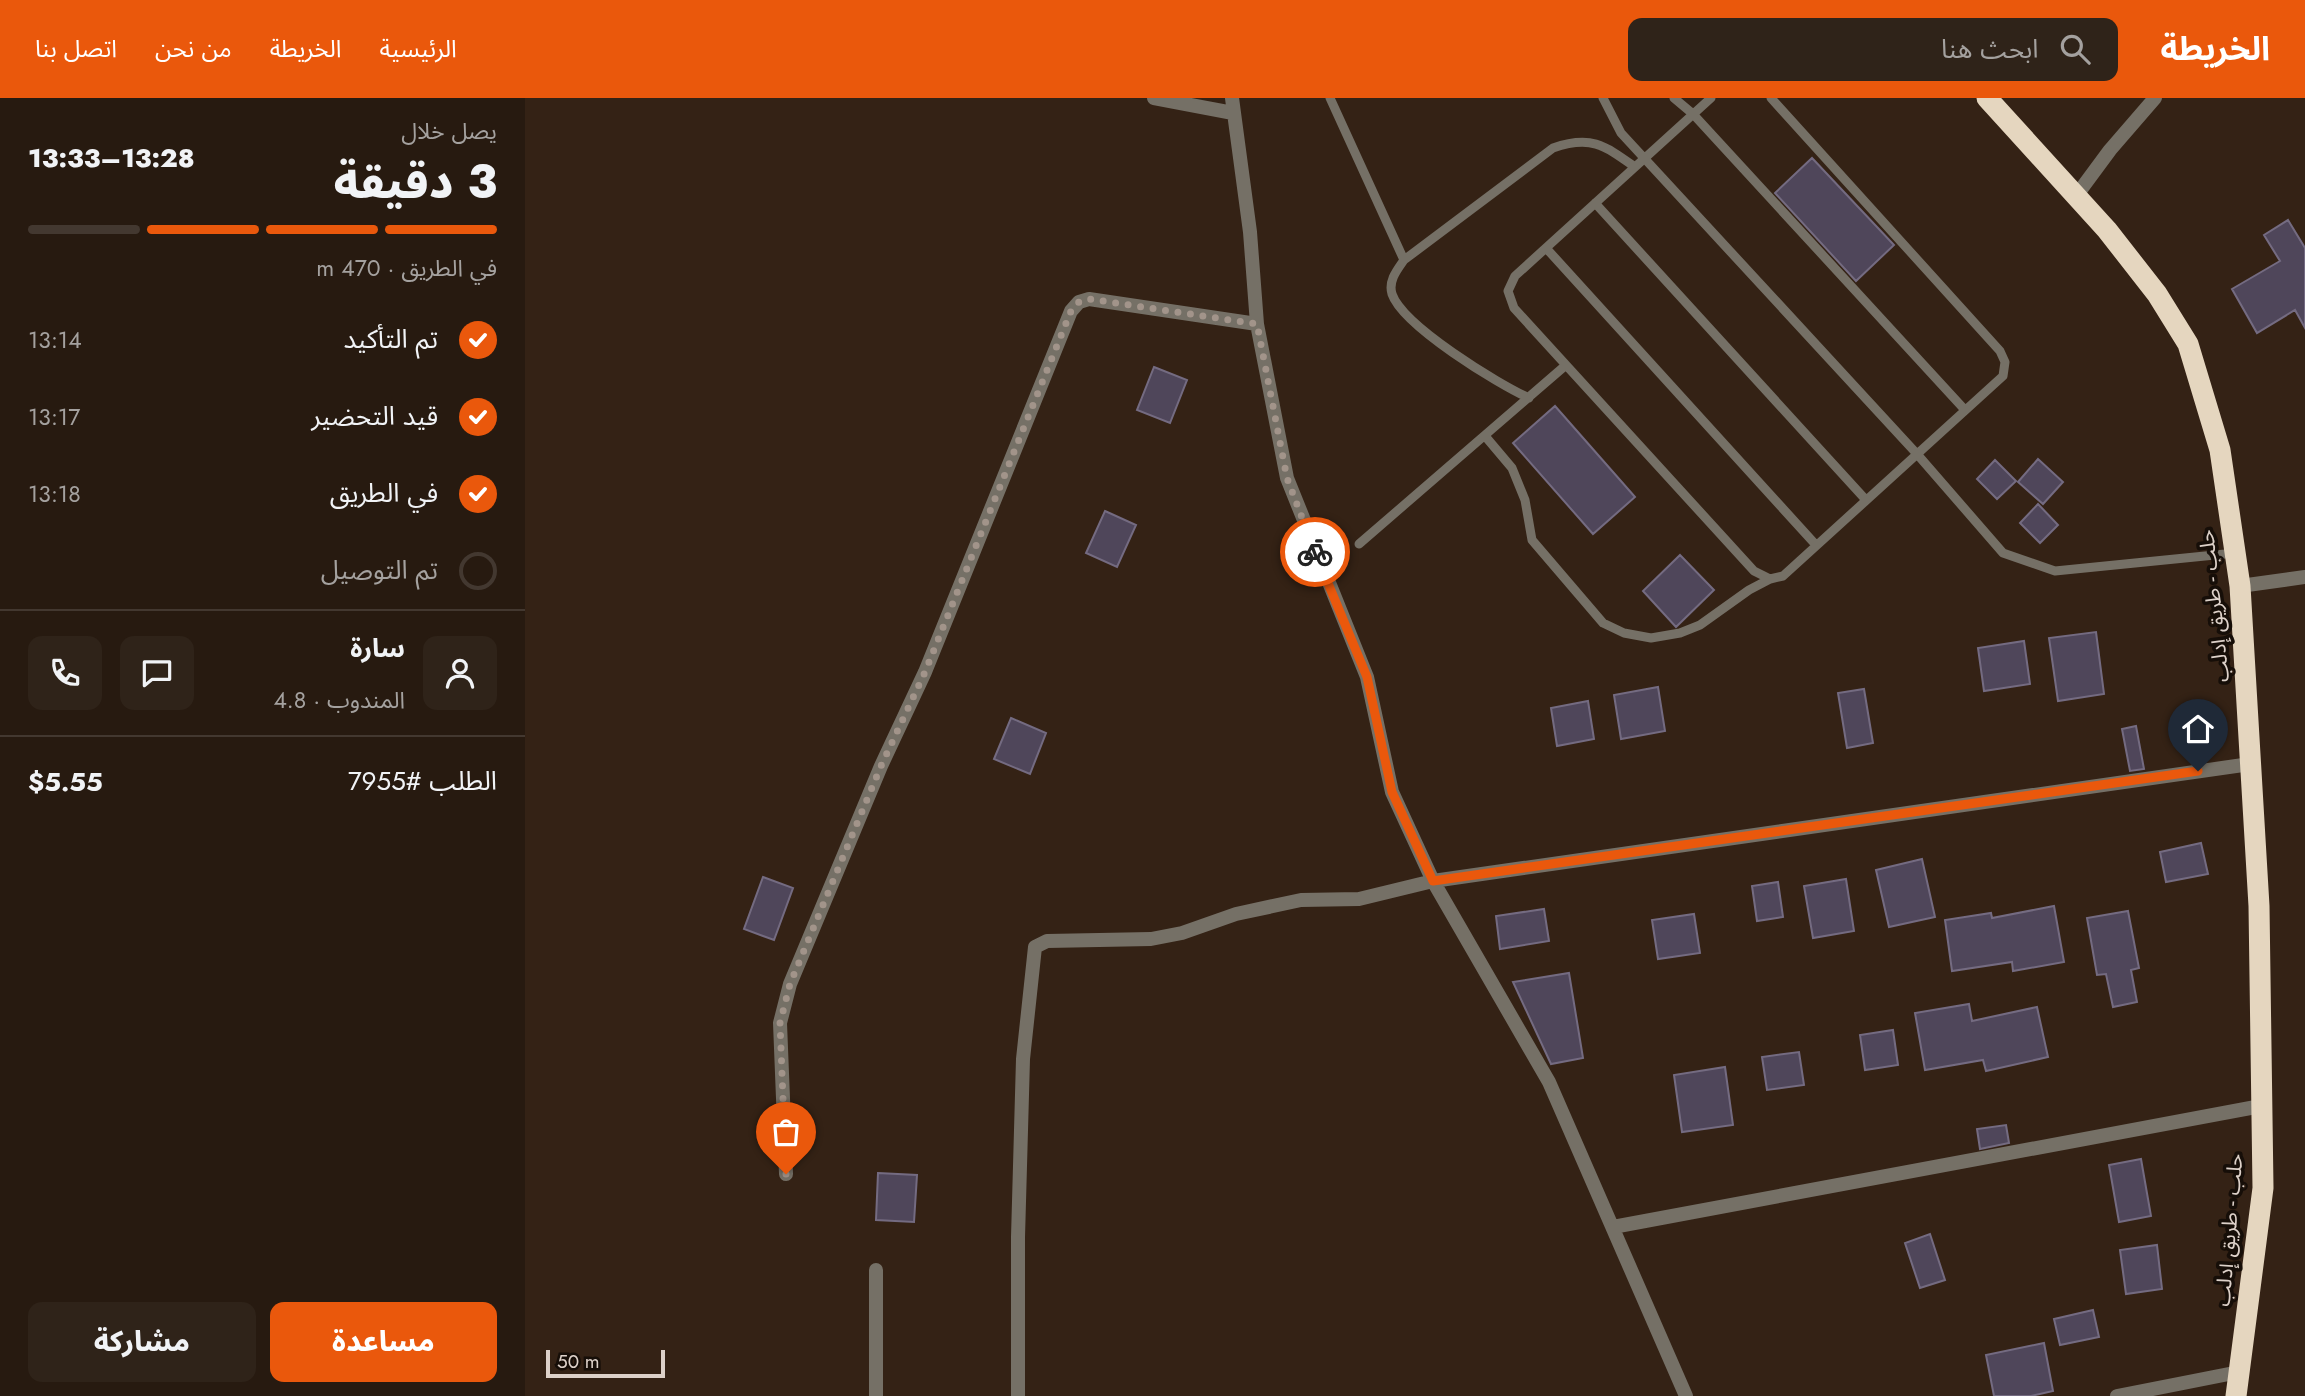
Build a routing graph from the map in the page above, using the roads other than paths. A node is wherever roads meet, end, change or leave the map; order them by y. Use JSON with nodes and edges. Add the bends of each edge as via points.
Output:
{"nodes":[{"id":1,"x":1154,"y":98,"type":"edge"},
{"id":2,"x":1330,"y":98,"type":"edge"},
{"id":3,"x":1603,"y":98,"type":"edge"},
{"id":4,"x":1674,"y":98,"type":"edge"},
{"id":5,"x":1711,"y":98,"type":"edge"},
{"id":6,"x":1771,"y":98,"type":"edge"},
{"id":7,"x":1987,"y":98,"type":"edge"},
{"id":8,"x":2155,"y":98,"type":"edge"},
{"id":9,"x":1232,"y":106,"type":"edge"},
{"id":10,"x":1693,"y":114,"type":"junction"},
{"id":11,"x":1645,"y":158,"type":"junction"},
{"id":12,"x":1635,"y":167,"type":"junction"},
{"id":13,"x":2076,"y":197,"type":"junction"},
{"id":14,"x":1595,"y":203,"type":"junction"},
{"id":15,"x":1546,"y":248,"type":"junction"},
{"id":16,"x":1404,"y":260,"type":"junction"},
{"id":17,"x":1257,"y":324,"type":"junction"},
{"id":18,"x":1566,"y":365,"type":"junction"},
{"id":19,"x":1529,"y":398,"type":"junction"},
{"id":20,"x":1965,"y":410,"type":"junction"},
{"id":21,"x":1485,"y":436,"type":"junction"},
{"id":22,"x":1917,"y":454,"type":"junction"},
{"id":23,"x":1866,"y":500,"type":"junction"},
{"id":24,"x":1359,"y":544,"type":"dead end"},
{"id":25,"x":1816,"y":545,"type":"junction"},
{"id":26,"x":2235,"y":553,"type":"junction"},
{"id":27,"x":2305,"y":577,"type":"edge"},
{"id":28,"x":1770,"y":579,"type":"junction"},
{"id":29,"x":2240,"y":586,"type":"junction"},
{"id":30,"x":2251,"y":764,"type":"junction"},
{"id":31,"x":1433,"y":881,"type":"junction"},
{"id":32,"x":2261,"y":1106,"type":"junction"},
{"id":33,"x":786,"y":1174,"type":"dead end"},
{"id":34,"x":1613,"y":1227,"type":"junction"},
{"id":35,"x":876,"y":1270,"type":"dead end"},
{"id":36,"x":2239,"y":1372,"type":"junction"},
{"id":37,"x":876,"y":1396,"type":"edge"},
{"id":38,"x":1019,"y":1396,"type":"edge"},
{"id":39,"x":1686,"y":1396,"type":"edge"},
{"id":40,"x":2117,"y":1396,"type":"edge"},
{"id":41,"x":2236,"y":1396,"type":"edge"}],
"edges":[{"from":1,"to":9,"type":"street"},
{"from":2,"to":16,"type":"lane"},
{"from":3,"to":11,"type":"lane","via":[[1621,133]]},
{"from":4,"to":10,"type":"lane"},
{"from":5,"to":10,"type":"lane"},
{"from":6,"to":20,"type":"lane","via":[[2003,356],[2003,376]]},
{"from":7,"to":13,"type":"highway","name":"حلب - طريق إدلب"},
{"from":8,"to":13,"type":"street"},
{"from":9,"to":17,"type":"street","via":[[1250,232]]},
{"from":10,"to":11,"type":"lane"},
{"from":10,"to":20,"type":"lane"},
{"from":11,"to":12,"type":"lane"},
{"from":11,"to":22,"type":"lane"},
{"from":12,"to":14,"type":"lane"},
{"from":12,"to":16,"type":"lane","via":[[1594,142],[1576,140],[1553,148]]},
{"from":13,"to":26,"type":"highway","name":"حلب - طريق إدلب","via":[[2157,294],[2188,344],[2220,450]]},
{"from":14,"to":15,"type":"lane"},
{"from":14,"to":23,"type":"lane"},
{"from":15,"to":18,"type":"lane","via":[[1515,276],[1508,291],[1514,308]]},
{"from":15,"to":25,"type":"lane"},
{"from":16,"to":19,"type":"lane","via":[[1392,276],[1392,293],[1401,309],[1499,384]]},
{"from":17,"to":31,"type":"street","via":[[1287,478],[1367,677],[1392,792]]},
{"from":17,"to":33,"type":"street","via":[[1089,299],[1071,311],[925,672],[790,984],[780,1023]]},
{"from":18,"to":19,"type":"lane"},
{"from":18,"to":28,"type":"lane","via":[[1754,571]]},
{"from":19,"to":21,"type":"lane"},
{"from":20,"to":22,"type":"lane"},
{"from":21,"to":24,"type":"lane"},
{"from":21,"to":28,"type":"lane","via":[[1512,468],[1525,500],[1532,540],[1603,624],[1624,634],[1651,638],[1680,633]]},
{"from":22,"to":23,"type":"lane"},
{"from":22,"to":26,"type":"lane","via":[[2003,554],[2029,564],[2055,571]]},
{"from":23,"to":25,"type":"lane"},
{"from":25,"to":28,"type":"lane","via":[[1783,576]]},
{"from":26,"to":29,"type":"highway","name":"حلب - طريق إدلب"},
{"from":27,"to":29,"type":"street"},
{"from":29,"to":30,"type":"highway","name":"حلب - طريق إدلب"},
{"from":30,"to":31,"type":"street"},
{"from":30,"to":32,"type":"highway","name":"حلب - طريق إدلب","via":[[2259,906]]},
{"from":31,"to":34,"type":"street","via":[[1549,1082]]},
{"from":31,"to":38,"type":"street","via":[[1359,899],[1301,900],[1151,939],[1047,941],[1035,947],[1023,1059]]},
{"from":32,"to":34,"type":"street"},
{"from":32,"to":36,"type":"highway","name":"حلب - طريق إدلب","via":[[2263,1188]]},
{"from":34,"to":39,"type":"street"},
{"from":35,"to":37,"type":"street"},
{"from":36,"to":40,"type":"street"},
{"from":36,"to":41,"type":"highway","name":"حلب - طريق إدلب"}]}
